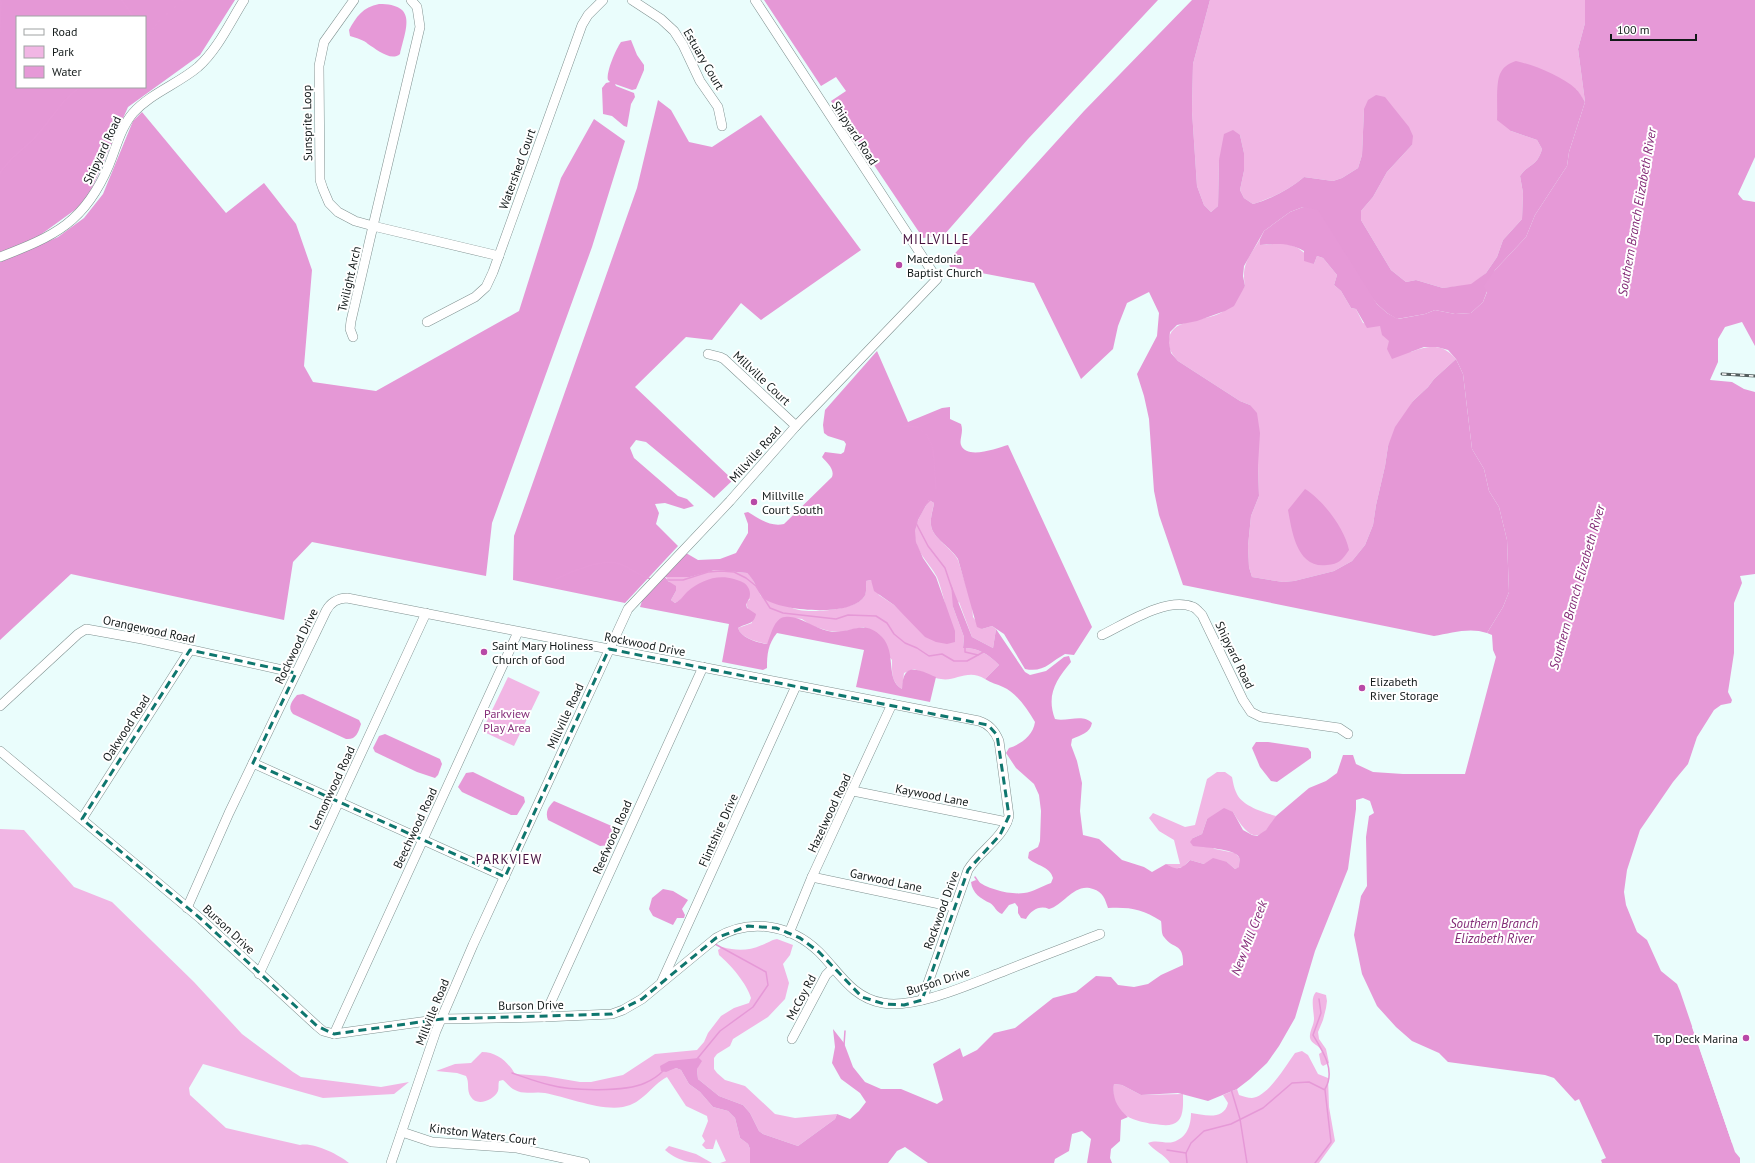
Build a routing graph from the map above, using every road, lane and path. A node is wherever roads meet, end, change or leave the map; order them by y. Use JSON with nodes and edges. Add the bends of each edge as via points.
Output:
{"nodes":[{"id":1,"x":244,"y":0,"type":"edge"},
{"id":2,"x":354,"y":0,"type":"edge"},
{"id":3,"x":411,"y":0,"type":"edge"},
{"id":4,"x":603,"y":0,"type":"edge"},
{"id":5,"x":632,"y":0,"type":"edge"},
{"id":6,"x":755,"y":0,"type":"edge"},
{"id":7,"x":722,"y":126,"type":"dead end"},
{"id":8,"x":373,"y":226,"type":"junction"},
{"id":9,"x":499,"y":256,"type":"junction"},
{"id":10,"x":0,"y":257,"type":"edge"},
{"id":11,"x":937,"y":279,"type":"joint"},
{"id":12,"x":427,"y":322,"type":"dead end"},
{"id":13,"x":353,"y":337,"type":"dead end"},
{"id":14,"x":708,"y":354,"type":"dead end"},
{"id":15,"x":796,"y":426,"type":"junction"},
{"id":16,"x":426,"y":613,"type":"junction"},
{"id":17,"x":518,"y":632,"type":"junction"},
{"id":18,"x":1102,"y":635,"type":"dead end"},
{"id":19,"x":609,"y":649,"type":"junction"},
{"id":20,"x":190,"y":650,"type":"junction"},
{"id":21,"x":703,"y":667,"type":"junction"},
{"id":22,"x":296,"y":673,"type":"junction"},
{"id":23,"x":796,"y":686,"type":"junction"},
{"id":24,"x":892,"y":704,"type":"junction"},
{"id":25,"x":0,"y":706,"type":"edge"},
{"id":26,"x":1348,"y":734,"type":"dead end"},
{"id":27,"x":0,"y":750,"type":"edge"},
{"id":28,"x":253,"y":763,"type":"junction"},
{"id":29,"x":852,"y":792,"type":"junction"},
{"id":30,"x":339,"y":802,"type":"junction"},
{"id":31,"x":82,"y":819,"type":"junction"},
{"id":32,"x":1007,"y":822,"type":"junction"},
{"id":33,"x":423,"y":840,"type":"junction"},
{"id":34,"x":505,"y":877,"type":"junction"},
{"id":35,"x":812,"y":877,"type":"junction"},
{"id":36,"x":954,"y":907,"type":"junction"},
{"id":37,"x":187,"y":908,"type":"junction"},
{"id":38,"x":789,"y":933,"type":"junction"},
{"id":39,"x":1100,"y":934,"type":"dead end"},
{"id":40,"x":832,"y":968,"type":"junction"},
{"id":41,"x":259,"y":974,"type":"junction"},
{"id":42,"x":661,"y":984,"type":"junction"},
{"id":43,"x":922,"y":1000,"type":"junction"},
{"id":44,"x":544,"y":1017,"type":"junction"},
{"id":45,"x":442,"y":1019,"type":"junction"},
{"id":46,"x":334,"y":1034,"type":"junction"},
{"id":47,"x":792,"y":1039,"type":"dead end"},
{"id":48,"x":402,"y":1132,"type":"junction"},
{"id":49,"x":391,"y":1163,"type":"edge"},
{"id":50,"x":585,"y":1163,"type":"edge"}],
"edges":[{"from":1,"to":10,"type":"street","name":"Shipyard Road","via":[[204,61],[190,73],[152,96],[132,114],[99,186],[84,209],[68,224],[49,236]]},
{"from":2,"to":8,"type":"street","name":"Sunsprite Loop","via":[[324,42],[318,66],[320,180],[329,203],[338,212],[355,221]]},
{"from":3,"to":8,"type":"street","via":[[417,7],[420,27]]},
{"from":4,"to":9,"type":"street","name":"Watershed Court","via":[[582,25]]},
{"from":5,"to":7,"type":"street","name":"Estuary Court","via":[[674,31],[700,81],[718,107]]},
{"from":6,"to":11,"type":"street","name":"Shipyard Road"},
{"from":8,"to":9,"type":"street","name":"Sunsprite Loop"},
{"from":8,"to":13,"type":"street","name":"Twilight Arch","via":[[351,321]]},
{"from":9,"to":12,"type":"street","name":"Watershed Court","via":[[486,287],[458,307]]},
{"from":11,"to":15,"type":"street","name":"Millville Road"},
{"from":14,"to":15,"type":"street","name":"Millville Court","via":[[724,359]]},
{"from":15,"to":19,"type":"street","name":"Millville Road","via":[[633,604],[625,614]]},
{"from":16,"to":17,"type":"street","name":"Rockwood Drive"},
{"from":16,"to":22,"type":"street","name":"Rockwood Drive","via":[[348,598],[337,600],[326,611]]},
{"from":16,"to":30,"type":"street","name":"Lemonwood Road"},
{"from":17,"to":19,"type":"street","name":"Rockwood Drive"},
{"from":17,"to":33,"type":"street","name":"Beechwood Road"},
{"from":18,"to":26,"type":"street","name":"Shipyard Road","via":[[1162,607],[1194,607],[1202,615],[1251,712],[1261,717],[1339,728]]},
{"from":19,"to":21,"type":"street","name":"Rockwood Drive"},
{"from":19,"to":34,"type":"street","name":"Millville Road"},
{"from":20,"to":22,"type":"street","name":"Orangewood Road"},
{"from":20,"to":25,"type":"street","name":"Orangewood Road","via":[[86,629]]},
{"from":20,"to":31,"type":"street","name":"Oakwood Road"},
{"from":21,"to":23,"type":"street","name":"Rockwood Drive"},
{"from":21,"to":44,"type":"street","name":"Reefwood Road"},
{"from":22,"to":28,"type":"street","name":"Rockwood Drive"},
{"from":23,"to":24,"type":"street","name":"Rockwood Drive"},
{"from":23,"to":42,"type":"street","name":"Flintshire Drive"},
{"from":24,"to":29,"type":"street","name":"Hazelwood Road"},
{"from":24,"to":32,"type":"street","name":"Rockwood Drive","via":[[984,722],[993,729],[1000,749],[1009,810]]},
{"from":27,"to":31,"type":"street","name":"Burson Drive"},
{"from":28,"to":30,"type":"street"},
{"from":28,"to":37,"type":"street","name":"Rockwood Drive"},
{"from":29,"to":32,"type":"street","name":"Kaywood Lane"},
{"from":29,"to":35,"type":"street","name":"Hazelwood Road"},
{"from":30,"to":33,"type":"street"},
{"from":30,"to":41,"type":"street","name":"Lemonwood Road"},
{"from":31,"to":37,"type":"street","name":"Burson Drive"},
{"from":32,"to":36,"type":"street","name":"Rockwood Drive","via":[[1000,835],[971,866]]},
{"from":33,"to":34,"type":"street"},
{"from":33,"to":46,"type":"street","name":"Beechwood Road"},
{"from":34,"to":45,"type":"street","name":"Millville Road"},
{"from":35,"to":36,"type":"street","name":"Garwood Lane"},
{"from":35,"to":38,"type":"street","name":"Hazelwood Road"},
{"from":36,"to":43,"type":"street","name":"Rockwood Drive"},
{"from":37,"to":41,"type":"street","name":"Burson Drive"},
{"from":38,"to":40,"type":"street","name":"Burson Drive","via":[[813,947]]},
{"from":38,"to":42,"type":"street","name":"Burson Drive","via":[[760,926],[729,931],[705,946]]},
{"from":39,"to":43,"type":"street","name":"Burson Drive"},
{"from":40,"to":43,"type":"street","name":"Burson Drive","via":[[852,989],[870,1000],[904,1005]]},
{"from":40,"to":47,"type":"street","name":"McCoy Rd"},
{"from":41,"to":46,"type":"street","name":"Burson Drive","via":[[323,1031]]},
{"from":42,"to":44,"type":"street","name":"Burson Drive","via":[[633,1005],[612,1014]]},
{"from":44,"to":45,"type":"street","name":"Burson Drive"},
{"from":45,"to":46,"type":"street","name":"Burson Drive"},
{"from":45,"to":48,"type":"street","name":"Millville Road"},
{"from":48,"to":49,"type":"street","name":"Millville Road"},
{"from":48,"to":50,"type":"street","name":"Kinston Waters Court","via":[[432,1142],[517,1148]]}]}
